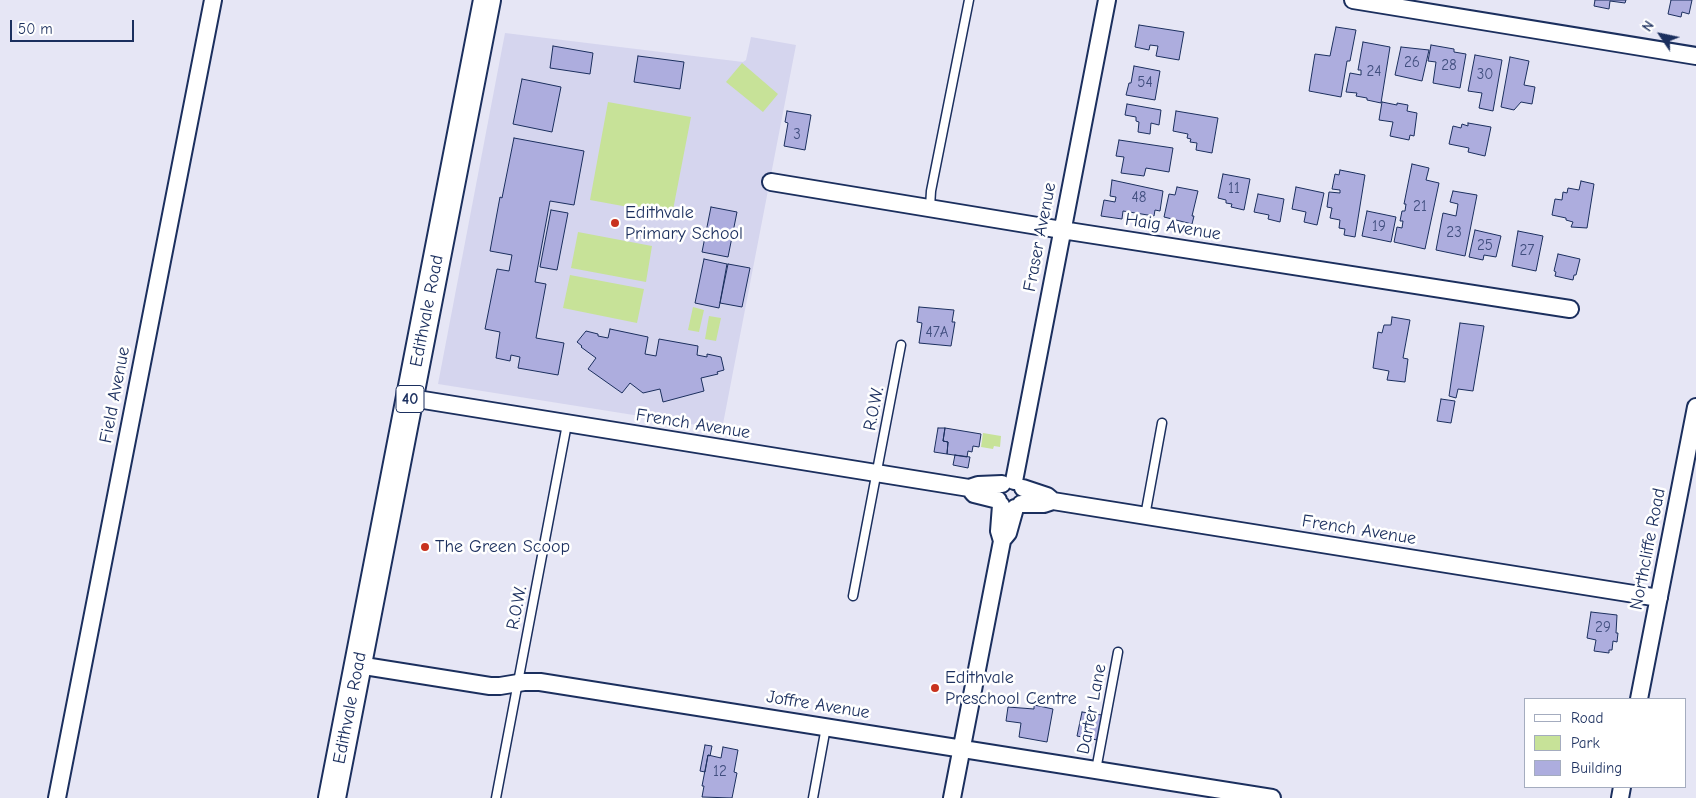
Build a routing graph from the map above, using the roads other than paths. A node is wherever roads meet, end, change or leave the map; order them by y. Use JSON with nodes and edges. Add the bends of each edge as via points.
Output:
{"nodes":[{"id":1,"x":213,"y":0,"type":"edge"},
{"id":2,"x":487,"y":0,"type":"edge"},
{"id":3,"x":969,"y":0,"type":"edge"},
{"id":4,"x":1106,"y":0,"type":"edge"},
{"id":5,"x":1353,"y":0,"type":"edge"},
{"id":6,"x":1696,"y":56,"type":"edge"},
{"id":7,"x":771,"y":182,"type":"dead end"},
{"id":8,"x":930,"y":207,"type":"junction"},
{"id":9,"x":1062,"y":230,"type":"junction"},
{"id":10,"x":1570,"y":309,"type":"dead end"},
{"id":11,"x":902,"y":345,"type":"dead end"},
{"id":12,"x":410,"y":398,"type":"junction"},
{"id":13,"x":1696,"y":407,"type":"edge"},
{"id":14,"x":1162,"y":423,"type":"dead end"},
{"id":15,"x":567,"y":424,"type":"junction"},
{"id":16,"x":876,"y":473,"type":"junction"},
{"id":17,"x":1010,"y":496,"type":"junction"},
{"id":18,"x":1145,"y":516,"type":"junction"},
{"id":19,"x":853,"y":596,"type":"dead end"},
{"id":20,"x":1659,"y":598,"type":"junction"},
{"id":21,"x":1118,"y":652,"type":"dead end"},
{"id":22,"x":358,"y":665,"type":"junction"},
{"id":23,"x":518,"y":683,"type":"junction"},
{"id":24,"x":1639,"y":698,"type":"edge"},
{"id":25,"x":826,"y":727,"type":"junction"},
{"id":26,"x":961,"y":749,"type":"junction"},
{"id":27,"x":1096,"y":770,"type":"junction"},
{"id":28,"x":57,"y":798,"type":"edge"},
{"id":29,"x":332,"y":798,"type":"edge"},
{"id":30,"x":496,"y":798,"type":"edge"},
{"id":31,"x":813,"y":798,"type":"edge"},
{"id":32,"x":952,"y":798,"type":"edge"},
{"id":33,"x":1272,"y":798,"type":"edge"}],
"edges":[{"from":1,"to":28,"type":"street","name":"Field Avenue"},
{"from":2,"to":12,"type":"highway","name":"Edithvale Road","number":"40"},
{"from":3,"to":8,"type":"lane"},
{"from":4,"to":9,"type":"street","name":"Fraser Avenue"},
{"from":5,"to":6,"type":"street"},
{"from":7,"to":8,"type":"street","name":"Haig Avenue"},
{"from":8,"to":9,"type":"street","name":"Haig Avenue"},
{"from":9,"to":10,"type":"street","name":"Haig Avenue"},
{"from":9,"to":17,"type":"street","name":"Fraser Avenue"},
{"from":11,"to":16,"type":"lane","name":"R.O.W."},
{"from":12,"to":15,"type":"street","name":"French Avenue"},
{"from":12,"to":22,"type":"highway","name":"Edithvale Road","number":"40"},
{"from":13,"to":20,"type":"street","name":"Northcliffe Road"},
{"from":14,"to":18,"type":"lane"},
{"from":15,"to":16,"type":"street","name":"French Avenue"},
{"from":15,"to":23,"type":"lane","name":"R.O.W."},
{"from":16,"to":17,"type":"street","name":"French Avenue","via":[[969,488],[974,494]]},
{"from":16,"to":19,"type":"lane","name":"R.O.W."},
{"from":17,"to":18,"type":"street","name":"French Avenue","via":[[1044,504],[1053,501]]},
{"from":17,"to":26,"type":"street","name":"Fraser Avenue","via":[[999,531],[1002,541]]},
{"from":18,"to":20,"type":"street","name":"French Avenue"},
{"from":20,"to":24,"type":"street","name":"Northcliffe Road"},
{"from":21,"to":27,"type":"lane","name":"Darter Lane"},
{"from":22,"to":23,"type":"street","name":"Joffre Avenue","via":[[486,686]]},
{"from":22,"to":29,"type":"highway","name":"Edithvale Road","number":"40"},
{"from":23,"to":25,"type":"street","name":"Joffre Avenue","via":[[545,682]]},
{"from":23,"to":30,"type":"lane","name":"R.O.W."},
{"from":25,"to":26,"type":"street","name":"Joffre Avenue"},
{"from":25,"to":31,"type":"lane"},
{"from":26,"to":27,"type":"street","name":"Joffre Avenue"},
{"from":26,"to":32,"type":"street","name":"Fraser Avenue"},
{"from":27,"to":33,"type":"street","name":"Joffre Avenue"}]}
